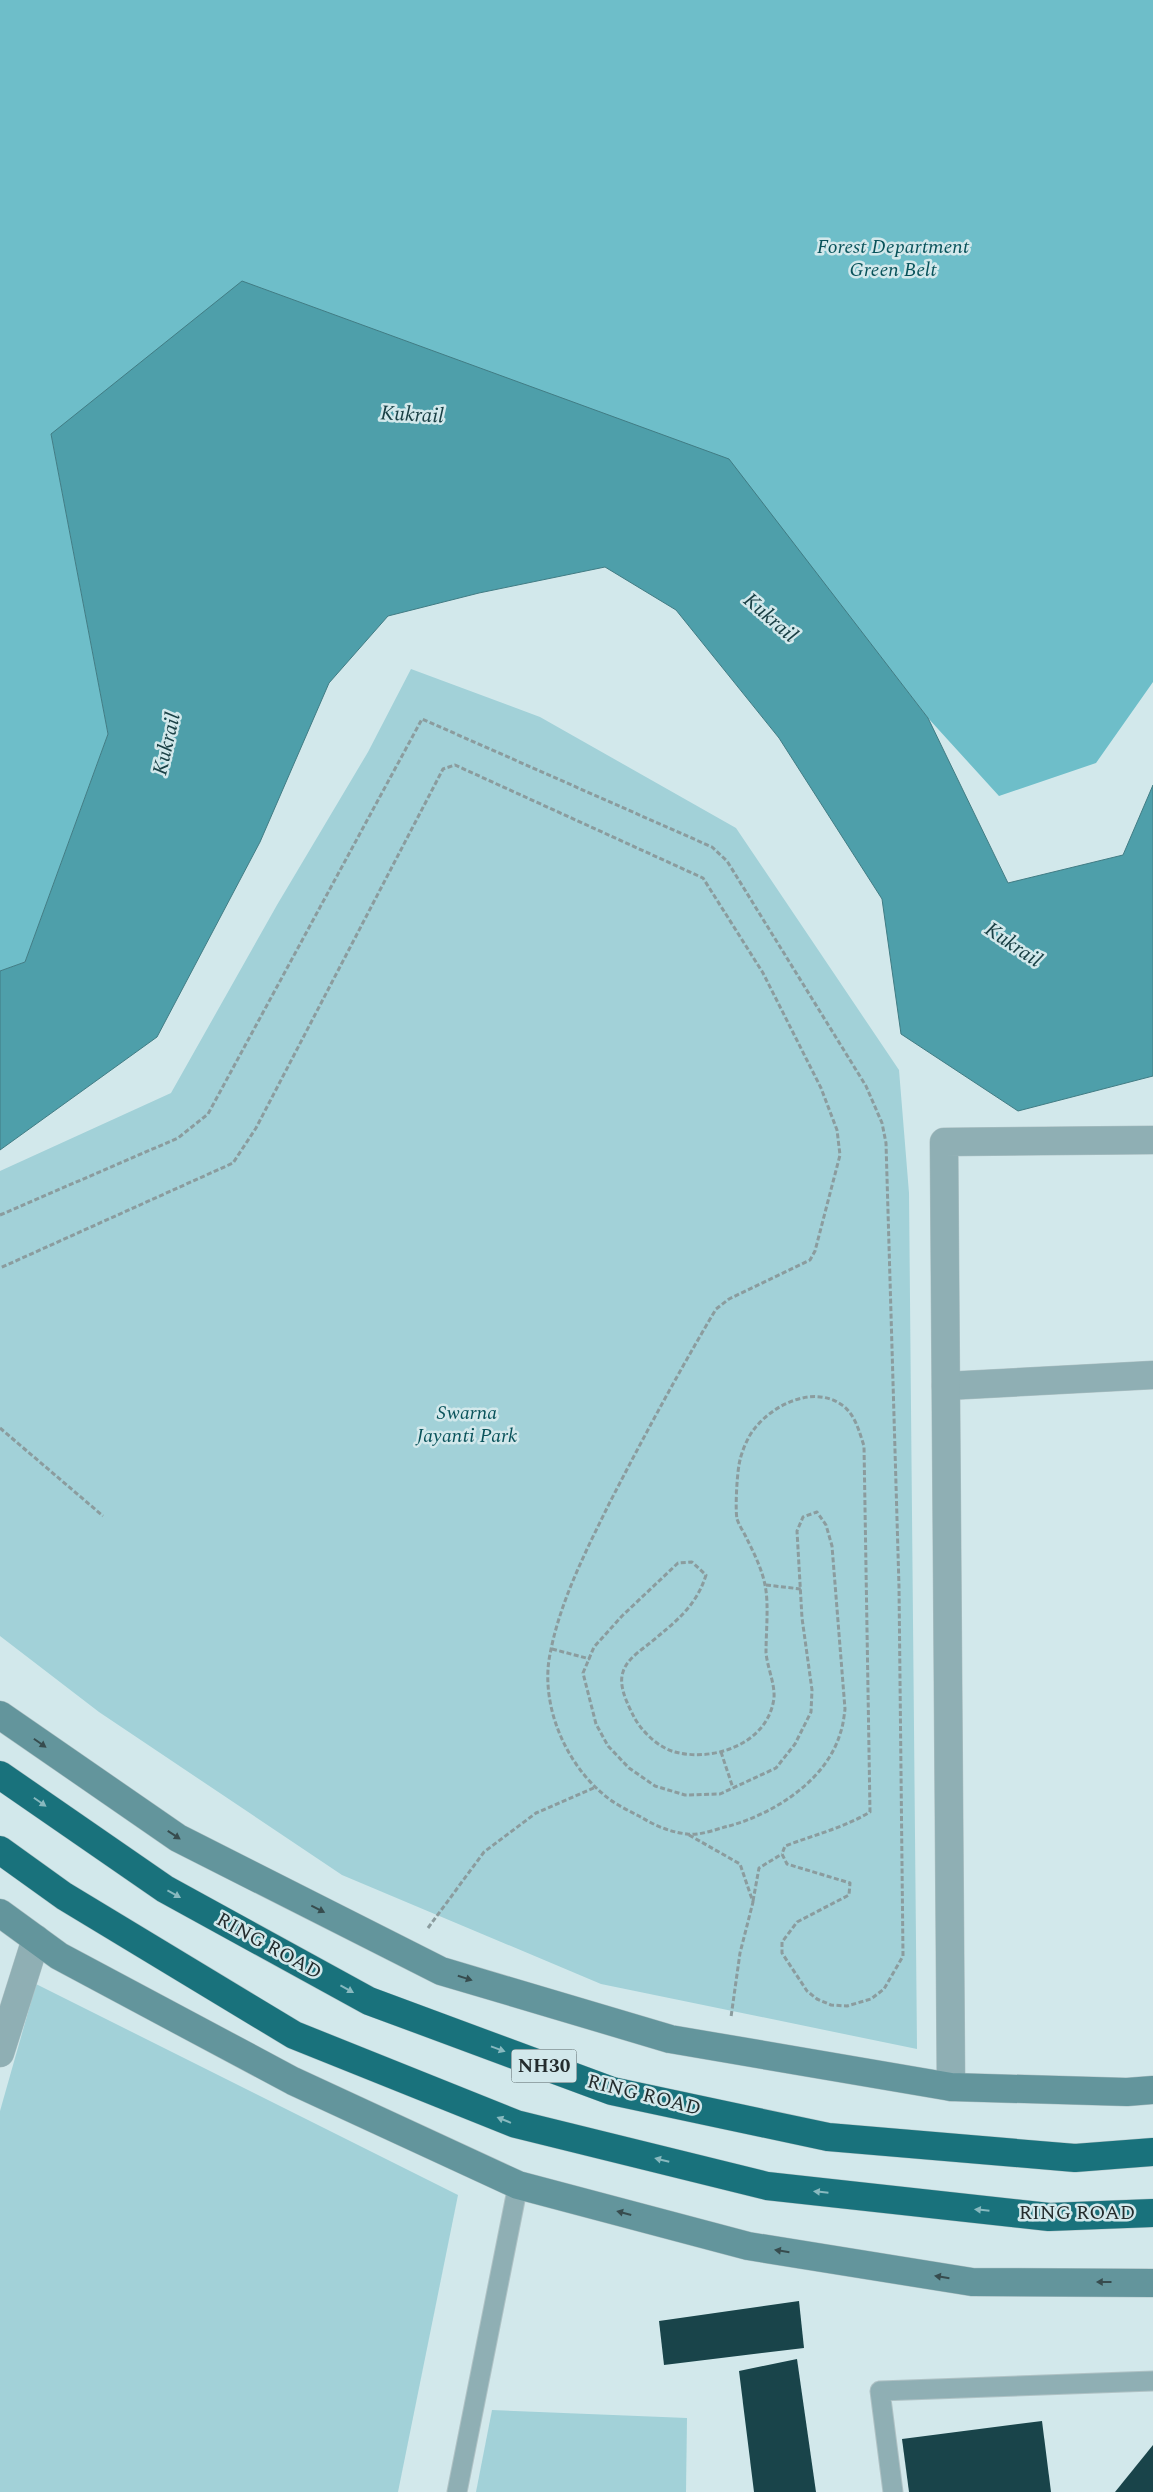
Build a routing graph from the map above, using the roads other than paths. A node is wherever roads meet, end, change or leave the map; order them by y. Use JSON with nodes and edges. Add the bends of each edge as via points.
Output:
{"nodes":[{"id":1,"x":1153,"y":1140,"type":"edge"},
{"id":2,"x":1153,"y":1375,"type":"edge"},
{"id":3,"x":946,"y":1386,"type":"junction"},
{"id":4,"x":0,"y":1715,"type":"edge"},
{"id":5,"x":0,"y":1775,"type":"edge"},
{"id":6,"x":0,"y":1850,"type":"edge"},
{"id":7,"x":0,"y":1913,"type":"edge"},
{"id":8,"x":36,"y":1939,"type":"junction"},
{"id":9,"x":0,"y":2053,"type":"edge"},
{"id":10,"x":951,"y":2087,"type":"junction"},
{"id":11,"x":1153,"y":2090,"type":"edge"},
{"id":12,"x":1153,"y":2152,"type":"edge"},
{"id":13,"x":518,"y":2184,"type":"junction"},
{"id":14,"x":1153,"y":2213,"type":"edge"},
{"id":15,"x":1153,"y":2283,"type":"edge"},
{"id":16,"x":1153,"y":2381,"type":"edge"},
{"id":17,"x":457,"y":2492,"type":"edge"},
{"id":18,"x":892,"y":2492,"type":"edge"}],
"edges":[{"from":1,"to":3,"type":"street","via":[[944,1142]]},
{"from":2,"to":3,"type":"street"},
{"from":3,"to":10,"type":"street"},
{"from":4,"to":10,"type":"street","one_way":true,"via":[[178,1838],[441,1971],[670,2039]]},
{"from":5,"to":12,"type":"highway","name":"RING ROAD","number":"NH30","one_way":true,"via":[[165,1889],[370,2001],[612,2092],[828,2137],[1075,2158]]},
{"from":14,"to":6,"type":"highway","name":"RING ROAD","one_way":true,"via":[[1049,2217],[767,2186],[516,2124],[294,2034],[64,1896]]},
{"from":7,"to":8,"type":"street"},
{"from":8,"to":9,"type":"street"},
{"from":8,"to":13,"type":"street","via":[[59,1956],[293,2081]]},
{"from":10,"to":11,"type":"street"},
{"from":15,"to":13,"type":"street","one_way":true,"via":[[962,2280],[748,2246]]},
{"from":13,"to":17,"type":"lane"},
{"from":16,"to":18,"type":"lane","via":[[880,2391]]}]}
